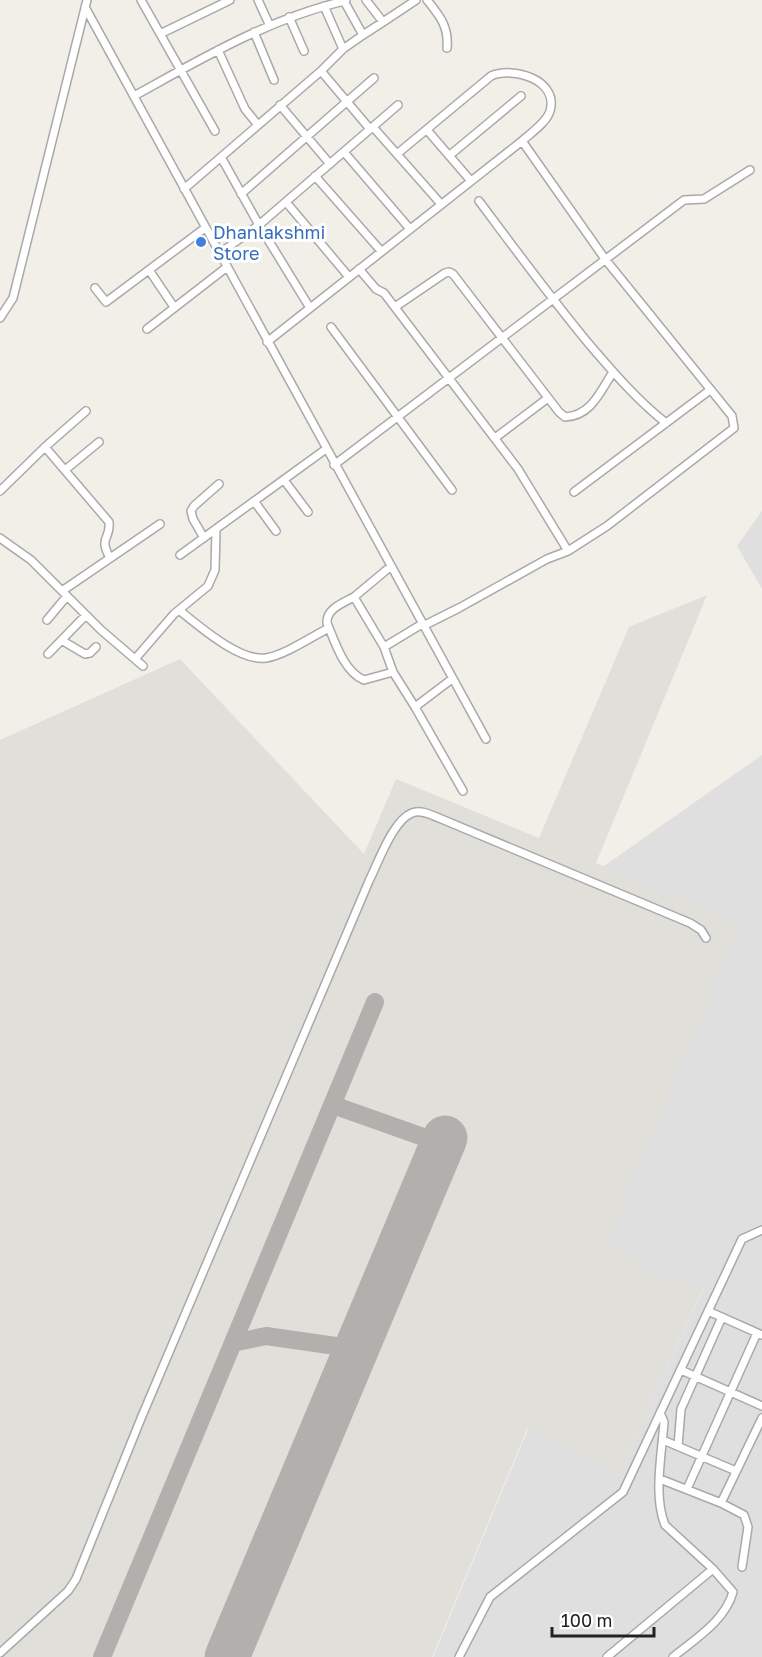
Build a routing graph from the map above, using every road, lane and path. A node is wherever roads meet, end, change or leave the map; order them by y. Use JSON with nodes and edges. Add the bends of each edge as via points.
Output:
{"nodes":[{"id":1,"x":141,"y":0,"type":"edge"},
{"id":2,"x":230,"y":0,"type":"edge"},
{"id":3,"x":258,"y":0,"type":"edge"},
{"id":4,"x":345,"y":0,"type":"edge"},
{"id":5,"x":366,"y":0,"type":"edge"},
{"id":6,"x":416,"y":0,"type":"edge"},
{"id":7,"x":427,"y":0,"type":"edge"},
{"id":8,"x":86,"y":3,"type":"edge"},
{"id":9,"x":324,"y":6,"type":"junction"},
{"id":10,"x":289,"y":17,"type":"junction"},
{"id":11,"x":382,"y":22,"type":"junction"},
{"id":12,"x":269,"y":24,"type":"junction"},
{"id":13,"x":254,"y":33,"type":"junction"},
{"id":14,"x":160,"y":34,"type":"junction"},
{"id":15,"x":363,"y":36,"type":"junction"},
{"id":16,"x":447,"y":48,"type":"dead end"},
{"id":17,"x":344,"y":49,"type":"junction"},
{"id":18,"x":218,"y":50,"type":"junction"},
{"id":19,"x":304,"y":51,"type":"dead end"},
{"id":20,"x":180,"y":70,"type":"junction"},
{"id":21,"x":321,"y":71,"type":"junction"},
{"id":22,"x":374,"y":78,"type":"dead end"},
{"id":23,"x":274,"y":80,"type":"dead end"},
{"id":24,"x":134,"y":96,"type":"junction"},
{"id":25,"x":521,"y":96,"type":"dead end"},
{"id":26,"x":346,"y":101,"type":"junction"},
{"id":27,"x":280,"y":105,"type":"junction"},
{"id":28,"x":398,"y":105,"type":"dead end"},
{"id":29,"x":258,"y":125,"type":"junction"},
{"id":30,"x":372,"y":128,"type":"junction"},
{"id":31,"x":427,"y":130,"type":"junction"},
{"id":32,"x":215,"y":131,"type":"dead end"},
{"id":33,"x":307,"y":136,"type":"junction"},
{"id":34,"x":522,"y":141,"type":"junction"},
{"id":35,"x":344,"y":152,"type":"junction"},
{"id":36,"x":397,"y":154,"type":"junction"},
{"id":37,"x":450,"y":155,"type":"junction"},
{"id":38,"x":220,"y":157,"type":"junction"},
{"id":39,"x":330,"y":164,"type":"junction"},
{"id":40,"x":750,"y":170,"type":"dead end"},
{"id":41,"x":315,"y":177,"type":"junction"},
{"id":42,"x":471,"y":181,"type":"junction"},
{"id":43,"x":184,"y":189,"type":"junction"},
{"id":44,"x":241,"y":194,"type":"junction"},
{"id":45,"x":479,"y":201,"type":"dead end"},
{"id":46,"x":286,"y":202,"type":"junction"},
{"id":47,"x":441,"y":204,"type":"junction"},
{"id":48,"x":259,"y":225,"type":"junction"},
{"id":49,"x":205,"y":228,"type":"junction"},
{"id":50,"x":410,"y":229,"type":"junction"},
{"id":51,"x":381,"y":251,"type":"junction"},
{"id":52,"x":220,"y":253,"type":"junction"},
{"id":53,"x":605,"y":260,"type":"junction"},
{"id":54,"x":227,"y":267,"type":"junction"},
{"id":55,"x":358,"y":269,"type":"junction"},
{"id":56,"x":149,"y":270,"type":"junction"},
{"id":57,"x":349,"y":277,"type":"junction"},
{"id":58,"x":95,"y":288,"type":"dead end"},
{"id":59,"x":552,"y":300,"type":"junction"},
{"id":60,"x":174,"y":307,"type":"junction"},
{"id":61,"x":395,"y":307,"type":"junction"},
{"id":62,"x":310,"y":308,"type":"junction"},
{"id":63,"x":0,"y":318,"type":"edge"},
{"id":64,"x":331,"y":327,"type":"dead end"},
{"id":65,"x":147,"y":329,"type":"dead end"},
{"id":66,"x":501,"y":338,"type":"junction"},
{"id":67,"x":267,"y":342,"type":"junction"},
{"id":68,"x":613,"y":372,"type":"junction"},
{"id":69,"x":449,"y":378,"type":"junction"},
{"id":70,"x":710,"y":390,"type":"junction"},
{"id":71,"x":548,"y":398,"type":"junction"},
{"id":72,"x":86,"y":411,"type":"dead end"},
{"id":73,"x":397,"y":417,"type":"junction"},
{"id":74,"x":666,"y":423,"type":"junction"},
{"id":75,"x":495,"y":438,"type":"junction"},
{"id":76,"x":99,"y":442,"type":"dead end"},
{"id":77,"x":45,"y":447,"type":"junction"},
{"id":78,"x":326,"y":449,"type":"junction"},
{"id":79,"x":334,"y":465,"type":"junction"},
{"id":80,"x":65,"y":470,"type":"junction"},
{"id":81,"x":284,"y":480,"type":"junction"},
{"id":82,"x":219,"y":484,"type":"dead end"},
{"id":83,"x":452,"y":490,"type":"dead end"},
{"id":84,"x":0,"y":491,"type":"edge"},
{"id":85,"x":574,"y":492,"type":"dead end"},
{"id":86,"x":254,"y":501,"type":"junction"},
{"id":87,"x":308,"y":512,"type":"dead end"},
{"id":88,"x":160,"y":524,"type":"dead end"},
{"id":89,"x":216,"y":529,"type":"junction"},
{"id":90,"x":276,"y":531,"type":"dead end"},
{"id":91,"x":0,"y":538,"type":"edge"},
{"id":92,"x":204,"y":538,"type":"junction"},
{"id":93,"x":568,"y":551,"type":"junction"},
{"id":94,"x":180,"y":555,"type":"dead end"},
{"id":95,"x":110,"y":558,"type":"junction"},
{"id":96,"x":390,"y":567,"type":"junction"},
{"id":97,"x":64,"y":593,"type":"junction"},
{"id":98,"x":354,"y":597,"type":"junction"},
{"id":99,"x":179,"y":610,"type":"junction"},
{"id":100,"x":86,"y":615,"type":"junction"},
{"id":101,"x":47,"y":620,"type":"dead end"},
{"id":102,"x":422,"y":625,"type":"junction"},
{"id":103,"x":329,"y":628,"type":"junction"},
{"id":104,"x":63,"y":641,"type":"junction"},
{"id":105,"x":96,"y":647,"type":"dead end"},
{"id":106,"x":384,"y":647,"type":"junction"},
{"id":107,"x":48,"y":654,"type":"dead end"},
{"id":108,"x":135,"y":659,"type":"junction"},
{"id":109,"x":143,"y":666,"type":"dead end"},
{"id":110,"x":393,"y":672,"type":"junction"},
{"id":111,"x":452,"y":679,"type":"junction"},
{"id":112,"x":415,"y":707,"type":"junction"},
{"id":113,"x":486,"y":739,"type":"dead end"},
{"id":114,"x":463,"y":791,"type":"dead end"},
{"id":115,"x":706,"y":938,"type":"dead end"},
{"id":116,"x":762,"y":1230,"type":"edge"},
{"id":117,"x":708,"y":1311,"type":"junction"},
{"id":118,"x":722,"y":1317,"type":"junction"},
{"id":119,"x":760,"y":1334,"type":"edge"},
{"id":120,"x":681,"y":1370,"type":"junction"},
{"id":121,"x":694,"y":1376,"type":"junction"},
{"id":122,"x":730,"y":1393,"type":"junction"},
{"id":123,"x":762,"y":1406,"type":"edge"},
{"id":124,"x":660,"y":1413,"type":"junction"},
{"id":125,"x":762,"y":1418,"type":"edge"},
{"id":126,"x":663,"y":1440,"type":"junction"},
{"id":127,"x":678,"y":1446,"type":"junction"},
{"id":128,"x":701,"y":1455,"type":"junction"},
{"id":129,"x":736,"y":1471,"type":"junction"},
{"id":130,"x":660,"y":1479,"type":"junction"},
{"id":131,"x":687,"y":1489,"type":"junction"},
{"id":132,"x":721,"y":1503,"type":"junction"},
{"id":133,"x":742,"y":1567,"type":"dead end"},
{"id":134,"x":713,"y":1569,"type":"junction"},
{"id":135,"x":0,"y":1653,"type":"edge"},
{"id":136,"x":459,"y":1657,"type":"edge"},
{"id":137,"x":607,"y":1657,"type":"edge"},
{"id":138,"x":673,"y":1657,"type":"edge"}],
"edges":[{"from":1,"to":14,"type":"street"},
{"from":2,"to":14,"type":"street"},
{"from":3,"to":12,"type":"street"},
{"from":4,"to":9,"type":"street"},
{"from":4,"to":15,"type":"street"},
{"from":5,"to":11,"type":"street"},
{"from":6,"to":11,"type":"street"},
{"from":7,"to":16,"type":"street","via":[[444,21]]},
{"from":8,"to":24,"type":"street"},
{"from":8,"to":63,"type":"street","via":[[13,298]]},
{"from":9,"to":10,"type":"street"},
{"from":9,"to":17,"type":"street"},
{"from":10,"to":12,"type":"street"},
{"from":10,"to":19,"type":"street"},
{"from":11,"to":15,"type":"street"},
{"from":12,"to":13,"type":"street"},
{"from":13,"to":18,"type":"street"},
{"from":13,"to":23,"type":"street"},
{"from":14,"to":20,"type":"street"},
{"from":15,"to":17,"type":"street"},
{"from":17,"to":21,"type":"street"},
{"from":18,"to":20,"type":"street"},
{"from":18,"to":29,"type":"street","via":[[245,109]]},
{"from":20,"to":24,"type":"street"},
{"from":20,"to":32,"type":"street"},
{"from":21,"to":26,"type":"street"},
{"from":21,"to":27,"type":"street"},
{"from":22,"to":26,"type":"street"},
{"from":24,"to":43,"type":"street"},
{"from":25,"to":37,"type":"street"},
{"from":26,"to":30,"type":"street"},
{"from":26,"to":33,"type":"street"},
{"from":27,"to":29,"type":"street"},
{"from":27,"to":33,"type":"street"},
{"from":28,"to":30,"type":"street"},
{"from":29,"to":38,"type":"street"},
{"from":30,"to":35,"type":"street"},
{"from":30,"to":36,"type":"street"},
{"from":31,"to":34,"type":"street","via":[[491,76],[511,72],[525,74],[546,88],[551,99],[548,117]]},
{"from":31,"to":36,"type":"street"},
{"from":31,"to":37,"type":"street"},
{"from":33,"to":39,"type":"street"},
{"from":33,"to":44,"type":"street"},
{"from":34,"to":42,"type":"street"},
{"from":34,"to":53,"type":"street"},
{"from":35,"to":39,"type":"street"},
{"from":35,"to":50,"type":"street"},
{"from":36,"to":47,"type":"street"},
{"from":37,"to":42,"type":"street"},
{"from":38,"to":43,"type":"street"},
{"from":38,"to":44,"type":"street"},
{"from":39,"to":41,"type":"street"},
{"from":40,"to":53,"type":"street","via":[[704,199],[684,200]]},
{"from":41,"to":46,"type":"street"},
{"from":41,"to":51,"type":"street"},
{"from":42,"to":47,"type":"street"},
{"from":43,"to":49,"type":"street"},
{"from":44,"to":48,"type":"street"},
{"from":45,"to":59,"type":"street"},
{"from":46,"to":48,"type":"street"},
{"from":46,"to":57,"type":"street"},
{"from":47,"to":50,"type":"street"},
{"from":48,"to":52,"type":"street"},
{"from":48,"to":62,"type":"street"},
{"from":49,"to":52,"type":"street"},
{"from":49,"to":56,"type":"street"},
{"from":50,"to":51,"type":"street"},
{"from":51,"to":55,"type":"street"},
{"from":52,"to":54,"type":"street"},
{"from":53,"to":59,"type":"street"},
{"from":53,"to":70,"type":"street"},
{"from":54,"to":60,"type":"street"},
{"from":54,"to":67,"type":"street"},
{"from":55,"to":57,"type":"street"},
{"from":55,"to":61,"type":"street"},
{"from":56,"to":58,"type":"street","via":[[106,302]]},
{"from":56,"to":60,"type":"street"},
{"from":57,"to":62,"type":"street"},
{"from":59,"to":66,"type":"street"},
{"from":59,"to":68,"type":"street"},
{"from":60,"to":65,"type":"street"},
{"from":61,"to":66,"type":"street","via":[[449,272]]},
{"from":61,"to":69,"type":"street"},
{"from":62,"to":67,"type":"street"},
{"from":64,"to":73,"type":"street"},
{"from":66,"to":69,"type":"street"},
{"from":66,"to":71,"type":"street"},
{"from":67,"to":78,"type":"street"},
{"from":68,"to":71,"type":"street","via":[[593,404],[575,417],[565,417]]},
{"from":68,"to":74,"type":"street"},
{"from":69,"to":73,"type":"street"},
{"from":69,"to":75,"type":"street"},
{"from":70,"to":74,"type":"street"},
{"from":70,"to":93,"type":"street","via":[[732,416],[734,428],[625,514]]},
{"from":71,"to":75,"type":"street"},
{"from":72,"to":77,"type":"street"},
{"from":73,"to":79,"type":"street"},
{"from":73,"to":83,"type":"street"},
{"from":74,"to":85,"type":"street"},
{"from":75,"to":93,"type":"street"},
{"from":76,"to":80,"type":"street"},
{"from":77,"to":80,"type":"street"},
{"from":77,"to":84,"type":"street"},
{"from":78,"to":79,"type":"street"},
{"from":78,"to":81,"type":"street"},
{"from":79,"to":96,"type":"street"},
{"from":80,"to":95,"type":"street","via":[[109,522],[104,544]]},
{"from":81,"to":86,"type":"street"},
{"from":81,"to":87,"type":"street"},
{"from":82,"to":92,"type":"street","via":[[191,511]]},
{"from":86,"to":89,"type":"street"},
{"from":86,"to":90,"type":"street"},
{"from":88,"to":95,"type":"street"},
{"from":89,"to":92,"type":"street"},
{"from":89,"to":99,"type":"street","via":[[213,578]]},
{"from":91,"to":97,"type":"street"},
{"from":92,"to":94,"type":"street"},
{"from":93,"to":102,"type":"street"},
{"from":95,"to":97,"type":"street"},
{"from":96,"to":98,"type":"street"},
{"from":96,"to":102,"type":"street"},
{"from":97,"to":100,"type":"street"},
{"from":97,"to":101,"type":"street"},
{"from":98,"to":103,"type":"street","via":[[330,612],[326,618]]},
{"from":98,"to":106,"type":"street"},
{"from":99,"to":103,"type":"street","via":[[221,641],[256,658],[272,657]]},
{"from":99,"to":108,"type":"street"},
{"from":100,"to":104,"type":"street"},
{"from":100,"to":108,"type":"street"},
{"from":102,"to":106,"type":"street"},
{"from":102,"to":111,"type":"street"},
{"from":103,"to":110,"type":"street","via":[[351,672],[358,678],[372,679]]},
{"from":104,"to":105,"type":"street","via":[[85,654]]},
{"from":104,"to":107,"type":"street"},
{"from":106,"to":110,"type":"street"},
{"from":108,"to":109,"type":"street"},
{"from":110,"to":112,"type":"street"},
{"from":111,"to":112,"type":"street"},
{"from":111,"to":113,"type":"street"},
{"from":112,"to":114,"type":"street"},
{"from":115,"to":135,"type":"street","via":[[690,923],[439,818],[413,812],[401,820],[369,881],[76,1579]]},
{"from":116,"to":117,"type":"street","via":[[742,1239]]},
{"from":117,"to":118,"type":"street"},
{"from":117,"to":120,"type":"street"},
{"from":118,"to":119,"type":"street"},
{"from":118,"to":121,"type":"street"},
{"from":119,"to":122,"type":"street"},
{"from":120,"to":121,"type":"street"},
{"from":120,"to":124,"type":"street"},
{"from":121,"to":122,"type":"street"},
{"from":121,"to":127,"type":"street","via":[[681,1408]]},
{"from":122,"to":123,"type":"street"},
{"from":122,"to":128,"type":"street"},
{"from":124,"to":126,"type":"street"},
{"from":124,"to":136,"type":"street","via":[[623,1492],[490,1597]]},
{"from":125,"to":129,"type":"street"},
{"from":126,"to":127,"type":"street"},
{"from":126,"to":130,"type":"street"},
{"from":127,"to":128,"type":"street"},
{"from":128,"to":129,"type":"street"},
{"from":128,"to":131,"type":"street"},
{"from":129,"to":132,"type":"street"},
{"from":130,"to":131,"type":"street"},
{"from":130,"to":134,"type":"street","via":[[665,1525]]},
{"from":131,"to":132,"type":"street"},
{"from":132,"to":133,"type":"street","via":[[744,1515],[747,1521]]},
{"from":134,"to":137,"type":"street"},
{"from":134,"to":138,"type":"street","via":[[733,1592],[731,1600],[707,1629]]}]}
